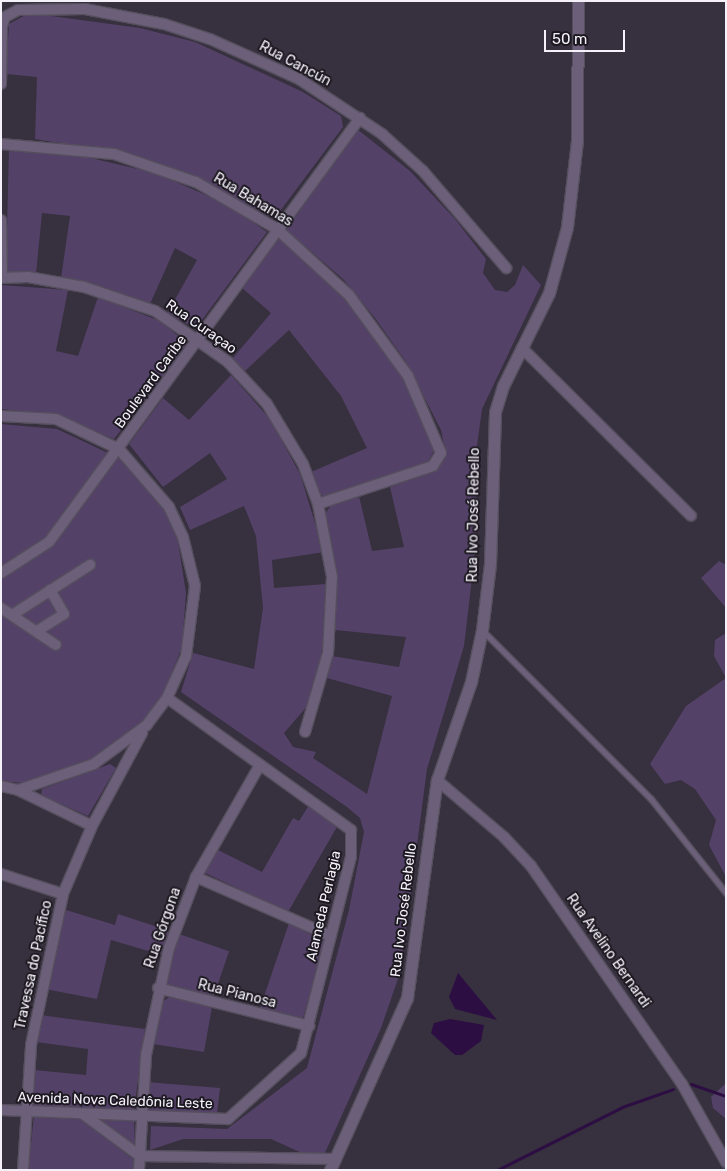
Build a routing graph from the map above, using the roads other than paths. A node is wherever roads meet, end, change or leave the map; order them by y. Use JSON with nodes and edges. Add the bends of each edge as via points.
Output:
{"nodes":[{"id":1,"x":578,"y":1,"type":"edge"},
{"id":2,"x":1,"y":84,"type":"edge"},
{"id":3,"x":360,"y":118,"type":"junction"},
{"id":4,"x":1,"y":144,"type":"edge"},
{"id":5,"x":1,"y":220,"type":"edge"},
{"id":6,"x":277,"y":229,"type":"junction"},
{"id":7,"x":506,"y":268,"type":"dead end"},
{"id":8,"x":2,"y":278,"type":"edge"},
{"id":9,"x":198,"y":339,"type":"junction"},
{"id":10,"x":522,"y":348,"type":"junction"},
{"id":11,"x":1,"y":416,"type":"edge"},
{"id":12,"x":119,"y":449,"type":"junction"},
{"id":13,"x":318,"y":504,"type":"junction"},
{"id":14,"x":691,"y":516,"type":"dead end"},
{"id":15,"x":90,"y":565,"type":"dead end"},
{"id":16,"x":1,"y":573,"type":"edge"},
{"id":17,"x":50,"y":590,"type":"junction"},
{"id":18,"x":1,"y":608,"type":"edge"},
{"id":19,"x":12,"y":615,"type":"junction"},
{"id":20,"x":482,"y":630,"type":"junction"},
{"id":21,"x":36,"y":631,"type":"junction"},
{"id":22,"x":56,"y":645,"type":"dead end"},
{"id":23,"x":167,"y":698,"type":"junction"},
{"id":24,"x":147,"y":725,"type":"junction"},
{"id":25,"x":306,"y":732,"type":"dead end"},
{"id":26,"x":260,"y":765,"type":"junction"},
{"id":27,"x":437,"y":780,"type":"junction"},
{"id":28,"x":1,"y":786,"type":"edge"},
{"id":29,"x":18,"y":790,"type":"junction"},
{"id":30,"x":92,"y":826,"type":"junction"},
{"id":31,"x":1,"y":874,"type":"edge"},
{"id":32,"x":196,"y":877,"type":"junction"},
{"id":33,"x":726,"y":893,"type":"edge"},
{"id":34,"x":64,"y":894,"type":"junction"},
{"id":35,"x":331,"y":936,"type":"junction"},
{"id":36,"x":158,"y":988,"type":"junction"},
{"id":37,"x":309,"y":1026,"type":"junction"},
{"id":38,"x":1,"y":1110,"type":"edge"},
{"id":39,"x":25,"y":1111,"type":"junction"},
{"id":40,"x":83,"y":1114,"type":"junction"},
{"id":41,"x":141,"y":1116,"type":"junction"},
{"id":42,"x":228,"y":1119,"type":"joint"},
{"id":43,"x":140,"y":1156,"type":"junction"},
{"id":44,"x":726,"y":1162,"type":"edge"},
{"id":45,"x":333,"y":1164,"type":"edge"},
{"id":46,"x":23,"y":1170,"type":"edge"},
{"id":47,"x":139,"y":1170,"type":"edge"}],
"edges":[{"from":1,"to":10,"type":"street","name":"Rua Ivo José Rebello","via":[[577,132],[570,206],[550,293]]},
{"from":2,"to":3,"type":"street","name":"Rua Cancún","via":[[2,26],[9,14],[38,7],[65,7],[177,27],[282,70]]},
{"from":3,"to":6,"type":"street","name":"Boulevard Caribe"},
{"from":3,"to":7,"type":"street","name":"Rua Cancún","via":[[423,171]]},
{"from":4,"to":6,"type":"street","name":"Rua Bahamas","via":[[74,147],[134,159],[216,192]]},
{"from":5,"to":8,"type":"street"},
{"from":6,"to":9,"type":"street","name":"Boulevard Caribe"},
{"from":6,"to":13,"type":"street","name":"Rua Bahamas","via":[[337,281],[388,344],[424,407],[441,453],[433,466]]},
{"from":8,"to":9,"type":"street","name":"Rua Curaçao","via":[[56,281],[112,294],[155,311]]},
{"from":9,"to":12,"type":"street","name":"Boulevard Caribe"},
{"from":9,"to":13,"type":"street","name":"Rua Curaçao","via":[[228,362],[267,404],[303,464]]},
{"from":10,"to":14,"type":"street"},
{"from":10,"to":20,"type":"street","name":"Rua Ivo José Rebello","via":[[503,386],[491,430],[490,564]]},
{"from":11,"to":12,"type":"street","via":[[56,419]]},
{"from":12,"to":16,"type":"street","name":"Boulevard Caribe","via":[[49,542]]},
{"from":12,"to":23,"type":"street","via":[[161,494],[183,537],[191,567],[193,628]]},
{"from":13,"to":25,"type":"street","name":"Rua Curaçao","via":[[333,604],[323,679]]},
{"from":15,"to":17,"type":"street"},
{"from":17,"to":19,"type":"street"},
{"from":17,"to":21,"type":"street","via":[[64,614]]},
{"from":18,"to":19,"type":"street"},
{"from":19,"to":21,"type":"street"},
{"from":20,"to":27,"type":"street","name":"Rua Ivo José Rebello","via":[[471,682]]},
{"from":20,"to":33,"type":"lane","via":[[651,800]]},
{"from":21,"to":22,"type":"street"},
{"from":23,"to":24,"type":"street"},
{"from":23,"to":26,"type":"street","name":"Alameda Perlagia"},
{"from":24,"to":29,"type":"street","via":[[94,764]]},
{"from":24,"to":30,"type":"street","name":"Travessa do Pacífico"},
{"from":26,"to":32,"type":"street","name":"Rua Górgona"},
{"from":26,"to":35,"type":"street","name":"Alameda Perlagia","via":[[352,830],[350,856]]},
{"from":27,"to":44,"type":"street","name":"Rua Avelino Bernardi","via":[[504,837],[530,866],[682,1084]]},
{"from":27,"to":45,"type":"street","name":"Rua Ivo José Rebello","via":[[407,998]]},
{"from":28,"to":29,"type":"street"},
{"from":29,"to":30,"type":"street"},
{"from":30,"to":34,"type":"street","name":"Travessa do Pacífico"},
{"from":31,"to":34,"type":"street"},
{"from":32,"to":35,"type":"street"},
{"from":32,"to":36,"type":"street","name":"Rua Górgona"},
{"from":34,"to":39,"type":"street","name":"Travessa do Pacífico","via":[[37,1008]]},
{"from":35,"to":37,"type":"street","name":"Alameda Perlagia"},
{"from":36,"to":37,"type":"street","name":"Rua Pianosa"},
{"from":36,"to":41,"type":"street","name":"Rua Górgona"},
{"from":37,"to":42,"type":"street","name":"Alameda Perlagia","via":[[298,1061]]},
{"from":38,"to":39,"type":"street","name":"Avenida Nova Caledônia Leste"},
{"from":39,"to":40,"type":"street","name":"Avenida Nova Caledônia Leste"},
{"from":39,"to":46,"type":"street","name":"Travessa do Pacífico"},
{"from":40,"to":41,"type":"street","name":"Avenida Nova Caledônia Leste"},
{"from":40,"to":43,"type":"street"},
{"from":41,"to":42,"type":"street","name":"Avenida Nova Caledônia Leste"},
{"from":41,"to":43,"type":"street","name":"Rua Górgona"},
{"from":43,"to":45,"type":"street"},
{"from":43,"to":47,"type":"street","name":"Rua Górgona"}]}
